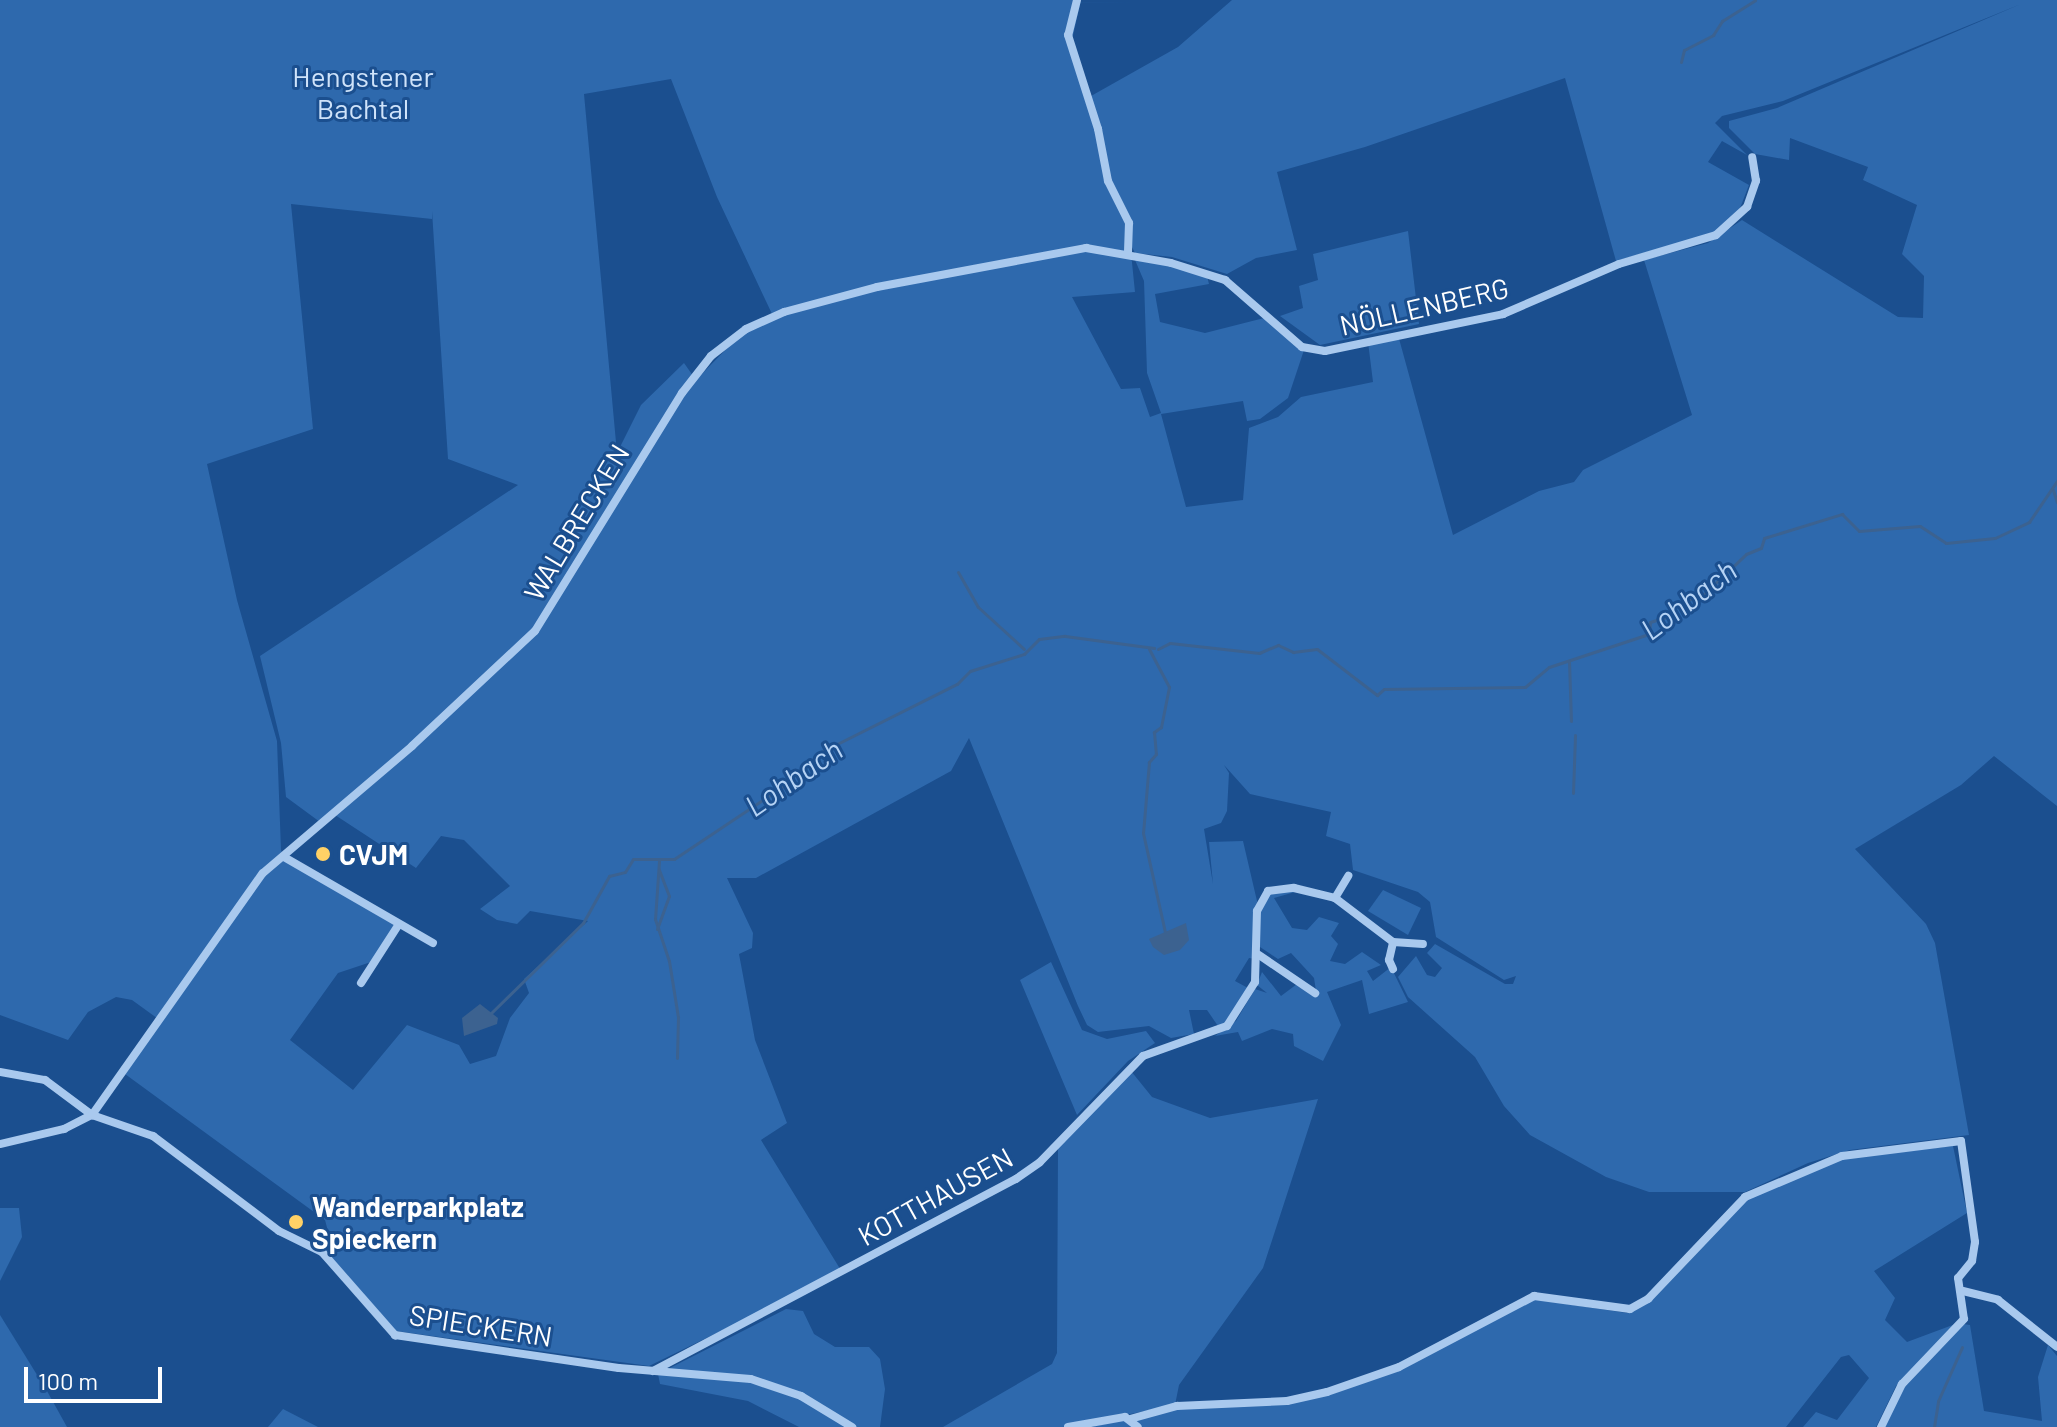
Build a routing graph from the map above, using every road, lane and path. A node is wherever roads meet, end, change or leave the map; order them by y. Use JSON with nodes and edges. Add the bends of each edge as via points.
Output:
{"nodes":[{"id":1,"x":1077,"y":0,"type":"edge"},
{"id":2,"x":1752,"y":157,"type":"dead end"},
{"id":3,"x":1065,"y":250,"type":"joint"},
{"id":4,"x":1128,"y":253,"type":"junction"},
{"id":5,"x":284,"y":857,"type":"junction"},
{"id":6,"x":1348,"y":876,"type":"dead end"},
{"id":7,"x":1335,"y":898,"type":"junction"},
{"id":8,"x":399,"y":924,"type":"junction"},
{"id":9,"x":1393,"y":942,"type":"junction"},
{"id":10,"x":433,"y":943,"type":"dead end"},
{"id":11,"x":1423,"y":944,"type":"dead end"},
{"id":12,"x":1259,"y":955,"type":"junction"},
{"id":13,"x":1393,"y":969,"type":"dead end"},
{"id":14,"x":361,"y":983,"type":"dead end"},
{"id":15,"x":1315,"y":993,"type":"dead end"},
{"id":16,"x":0,"y":1072,"type":"edge"},
{"id":17,"x":92,"y":1115,"type":"junction"},
{"id":18,"x":0,"y":1144,"type":"edge"},
{"id":19,"x":1963,"y":1291,"type":"junction"},
{"id":20,"x":2057,"y":1347,"type":"edge"},
{"id":21,"x":653,"y":1371,"type":"junction"},
{"id":22,"x":1130,"y":1419,"type":"junction"},
{"id":23,"x":852,"y":1427,"type":"edge"},
{"id":24,"x":1068,"y":1427,"type":"edge"},
{"id":25,"x":1138,"y":1427,"type":"edge"},
{"id":26,"x":1881,"y":1427,"type":"edge"}],
"edges":[{"from":1,"to":4,"type":"street","via":[[1068,35],[1098,129],[1108,181],[1129,223]]},
{"from":2,"to":4,"type":"street","name":"NÖLLENBERG","via":[[1757,173],[1747,207],[1716,235],[1607,269],[1503,314],[1325,351],[1302,347],[1225,280]]},
{"from":3,"to":4,"type":"street","name":"NÖLLENBERG"},
{"from":3,"to":5,"type":"street","name":"WALBRECKEN","via":[[844,295],[784,312],[733,337],[700,368],[676,403],[535,631]]},
{"from":5,"to":8,"type":"street"},
{"from":5,"to":17,"type":"street","name":"WALBRECKEN","via":[[240,903]]},
{"from":6,"to":7,"type":"street"},
{"from":7,"to":9,"type":"street","name":"KOTTHAUSEN"},
{"from":7,"to":12,"type":"street","name":"KOTTHAUSEN","via":[[1288,887],[1265,894],[1257,911]]},
{"from":8,"to":10,"type":"street"},
{"from":8,"to":14,"type":"street"},
{"from":9,"to":11,"type":"street"},
{"from":9,"to":13,"type":"street"},
{"from":12,"to":15,"type":"street"},
{"from":12,"to":21,"type":"street","name":"KOTTHAUSEN","via":[[1250,994],[1232,1022],[1212,1034],[1173,1042],[1143,1056],[1029,1171]]},
{"from":16,"to":17,"type":"street","name":"SPIECKERN","via":[[45,1080]]},
{"from":17,"to":18,"type":"street","via":[[64,1129]]},
{"from":17,"to":21,"type":"street","name":"SPIECKERN","via":[[146,1132],[279,1231],[322,1252],[395,1335]]},
{"from":19,"to":20,"type":"street","via":[[1998,1300]]},
{"from":19,"to":22,"type":"street","via":[[1958,1277],[1972,1261],[1975,1242],[1961,1141],[1842,1156],[1745,1197],[1648,1299],[1630,1309],[1534,1296],[1399,1367],[1327,1392],[1287,1401],[1177,1406]]},
{"from":19,"to":26,"type":"street","via":[[1962,1322],[1902,1384]]},
{"from":21,"to":23,"type":"street","name":"SPIECKERN","via":[[751,1379],[801,1396]]},
{"from":22,"to":24,"type":"street"},
{"from":22,"to":25,"type":"street"}]}
